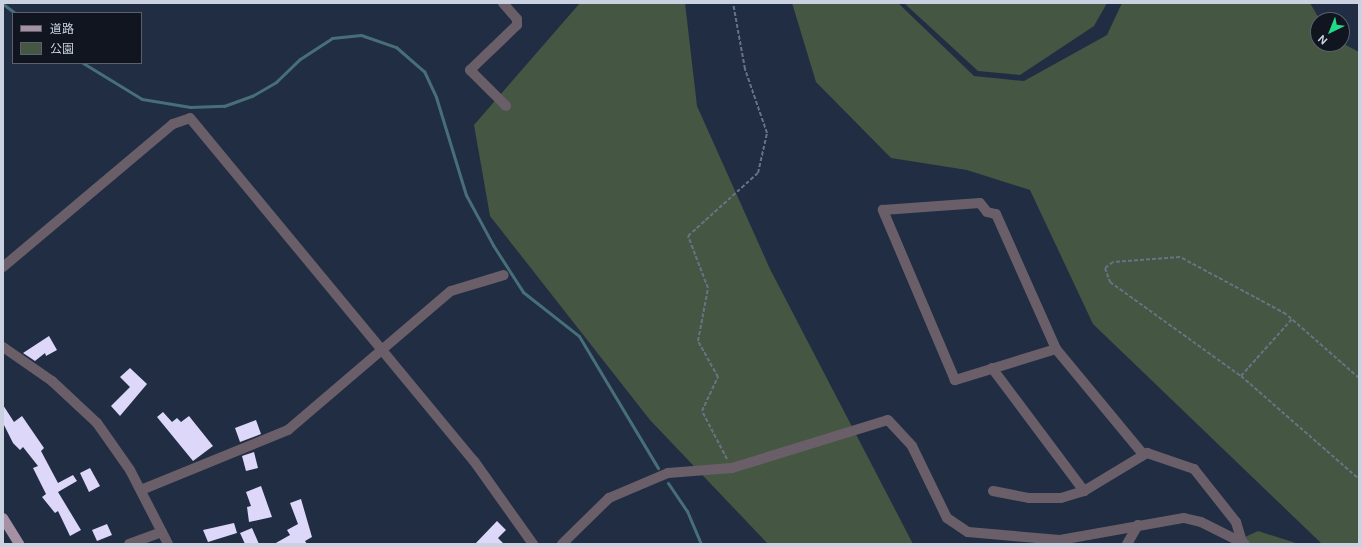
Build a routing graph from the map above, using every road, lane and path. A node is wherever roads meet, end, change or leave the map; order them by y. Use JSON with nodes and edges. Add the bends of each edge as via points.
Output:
{"nodes":[{"id":1,"x":503,"y":3,"type":"edge"},
{"id":2,"x":733,"y":3,"type":"edge"},
{"id":3,"x":506,"y":106,"type":"dead end"},
{"id":4,"x":3,"y":267,"type":"edge"},
{"id":5,"x":504,"y":275,"type":"dead end"},
{"id":6,"x":1292,"y":319,"type":"junction"},
{"id":7,"x":3,"y":347,"type":"edge"},
{"id":8,"x":382,"y":348,"type":"junction"},
{"id":9,"x":1056,"y":349,"type":"junction"},
{"id":10,"x":992,"y":368,"type":"junction"},
{"id":11,"x":1241,"y":376,"type":"junction"},
{"id":12,"x":1359,"y":378,"type":"edge"},
{"id":13,"x":1143,"y":454,"type":"junction"},
{"id":14,"x":732,"y":468,"type":"junction"},
{"id":15,"x":1359,"y":479,"type":"edge"},
{"id":16,"x":141,"y":490,"type":"junction"},
{"id":17,"x":993,"y":491,"type":"dead end"},
{"id":18,"x":1084,"y":491,"type":"junction"},
{"id":19,"x":3,"y":518,"type":"edge"},
{"id":20,"x":1138,"y":525,"type":"junction"},
{"id":21,"x":162,"y":532,"type":"junction"},
{"id":22,"x":1244,"y":543,"type":"edge"},
{"id":23,"x":19,"y":544,"type":"edge"},
{"id":24,"x":129,"y":544,"type":"edge"},
{"id":25,"x":168,"y":544,"type":"edge"},
{"id":26,"x":533,"y":544,"type":"edge"},
{"id":27,"x":562,"y":544,"type":"edge"},
{"id":28,"x":1127,"y":544,"type":"edge"}],
"edges":[{"from":1,"to":3,"type":"street","via":[[518,19],[517,24],[470,70]]},
{"from":2,"to":14,"type":"path","via":[[745,69],[767,133],[758,173],[688,236],[708,288],[698,341],[718,377],[702,411]]},
{"from":4,"to":8,"type":"street","via":[[172,124],[190,118]]},
{"from":5,"to":8,"type":"street","via":[[451,291]]},
{"from":6,"to":11,"type":"path"},
{"from":6,"to":11,"type":"path","via":[[1180,257],[1113,262],[1105,268],[1110,282]]},
{"from":6,"to":12,"type":"path"},
{"from":7,"to":16,"type":"street","via":[[52,381],[97,423]]},
{"from":8,"to":16,"type":"street","via":[[288,430]]},
{"from":8,"to":26,"type":"street","via":[[474,461]]},
{"from":9,"to":10,"type":"street"},
{"from":9,"to":10,"type":"street","via":[[996,214],[987,212],[980,203],[883,210],[955,380]]},
{"from":9,"to":13,"type":"street"},
{"from":10,"to":18,"type":"street"},
{"from":11,"to":15,"type":"path"},
{"from":13,"to":18,"type":"street"},
{"from":13,"to":22,"type":"street","via":[[1194,469],[1236,522]]},
{"from":14,"to":20,"type":"street","via":[[888,420],[912,446],[947,518],[968,532],[1060,540]]},
{"from":14,"to":27,"type":"street","via":[[668,473],[617,493]]},
{"from":16,"to":21,"type":"street"},
{"from":17,"to":18,"type":"street","via":[[1044,498]]},
{"from":19,"to":23,"type":"main road"},
{"from":20,"to":22,"type":"street","via":[[1184,518],[1201,522]]},
{"from":20,"to":28,"type":"street"},
{"from":21,"to":24,"type":"street"},
{"from":21,"to":25,"type":"street"}]}
